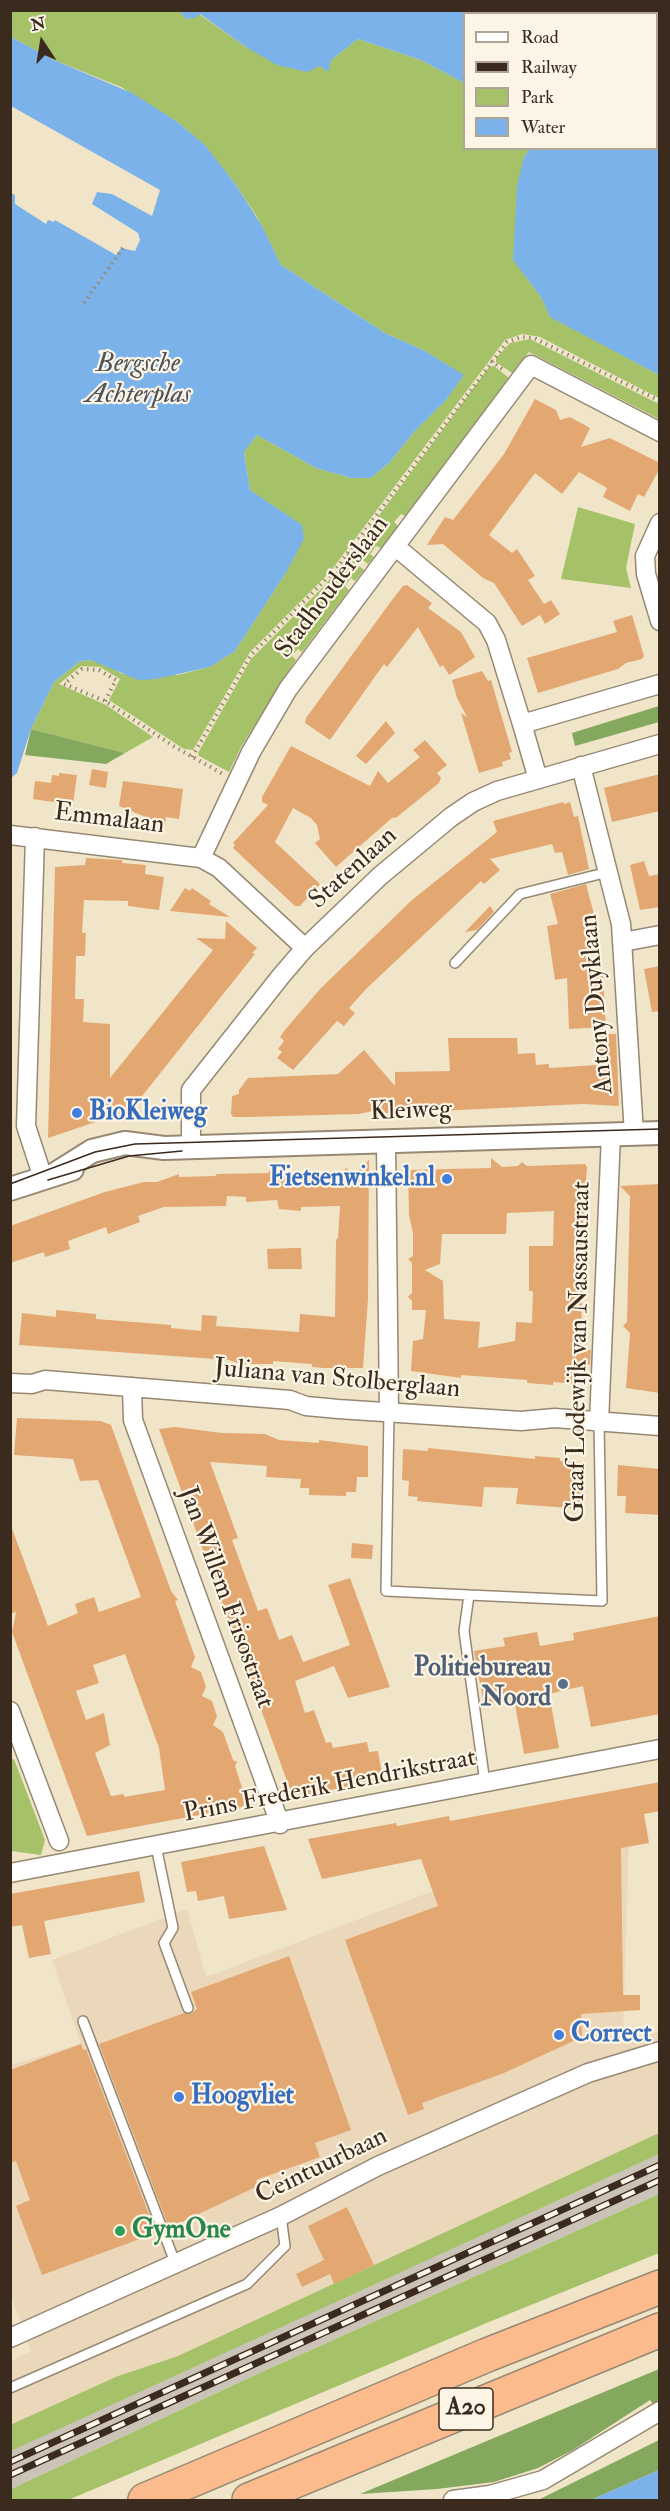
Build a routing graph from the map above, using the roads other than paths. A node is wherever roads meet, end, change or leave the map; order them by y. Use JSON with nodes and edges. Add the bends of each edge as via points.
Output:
{"nodes":[{"id":1,"x":660,"y":432,"type":"edge"},
{"id":2,"x":660,"y":523,"type":"edge"},
{"id":3,"x":396,"y":547,"type":"junction"},
{"id":4,"x":660,"y":621,"type":"edge"},
{"id":5,"x":660,"y":684,"type":"edge"},
{"id":6,"x":522,"y":724,"type":"junction"},
{"id":7,"x":660,"y":744,"type":"edge"},
{"id":8,"x":581,"y":766,"type":"junction"},
{"id":9,"x":538,"y":779,"type":"junction"},
{"id":10,"x":10,"y":835,"type":"edge"},
{"id":11,"x":35,"y":837,"type":"junction"},
{"id":12,"x":201,"y":858,"type":"junction"},
{"id":13,"x":608,"y":872,"type":"junction"},
{"id":14,"x":660,"y":936,"type":"edge"},
{"id":15,"x":623,"y":942,"type":"junction"},
{"id":16,"x":305,"y":948,"type":"junction"},
{"id":17,"x":455,"y":963,"type":"dead end"},
{"id":18,"x":660,"y":1132,"type":"edge"},
{"id":19,"x":611,"y":1134,"type":"junction"},
{"id":20,"x":634,"y":1134,"type":"junction"},
{"id":21,"x":386,"y":1141,"type":"junction"},
{"id":22,"x":191,"y":1147,"type":"junction"},
{"id":23,"x":50,"y":1175,"type":"junction"},
{"id":24,"x":10,"y":1189,"type":"edge"},
{"id":25,"x":10,"y":1383,"type":"edge"},
{"id":26,"x":132,"y":1387,"type":"junction"},
{"id":27,"x":389,"y":1412,"type":"junction"},
{"id":28,"x":599,"y":1423,"type":"junction"},
{"id":29,"x":660,"y":1426,"type":"edge"},
{"id":30,"x":469,"y":1595,"type":"junction"},
{"id":31,"x":10,"y":1711,"type":"edge"},
{"id":32,"x":660,"y":1749,"type":"edge"},
{"id":33,"x":485,"y":1783,"type":"junction"},
{"id":34,"x":280,"y":1824,"type":"junction"},
{"id":35,"x":59,"y":1841,"type":"dead end"},
{"id":36,"x":156,"y":1846,"type":"junction"},
{"id":37,"x":10,"y":1873,"type":"edge"},
{"id":38,"x":188,"y":2008,"type":"dead end"},
{"id":39,"x":83,"y":2020,"type":"dead end"},
{"id":40,"x":660,"y":2050,"type":"edge"},
{"id":41,"x":281,"y":2216,"type":"junction"},
{"id":42,"x":176,"y":2265,"type":"junction"},
{"id":43,"x":660,"y":2287,"type":"edge"},
{"id":44,"x":660,"y":2330,"type":"edge"},
{"id":45,"x":11,"y":2334,"type":"edge"},
{"id":46,"x":10,"y":2388,"type":"edge"},
{"id":47,"x":660,"y":2411,"type":"edge"},
{"id":48,"x":145,"y":2500,"type":"edge"},
{"id":49,"x":249,"y":2500,"type":"edge"},
{"id":50,"x":453,"y":2500,"type":"edge"}],
"edges":[{"from":1,"to":3,"type":"street","name":"Stadhouderslaan","via":[[531,365]]},
{"from":2,"to":4,"type":"street","via":[[645,556],[646,574]]},
{"from":3,"to":6,"type":"street","via":[[487,623]]},
{"from":3,"to":12,"type":"street","name":"Stadhouderslaan","via":[[288,689],[250,752]]},
{"from":5,"to":6,"type":"street"},
{"from":6,"to":9,"type":"street"},
{"from":7,"to":8,"type":"street","name":"Statenlaan"},
{"from":8,"to":9,"type":"street","name":"Statenlaan"},
{"from":8,"to":13,"type":"street","name":"Antony Duyklaan"},
{"from":9,"to":16,"type":"street","name":"Statenlaan","via":[[497,791],[451,817],[380,876]]},
{"from":10,"to":11,"type":"street","name":"Emmalaan"},
{"from":11,"to":12,"type":"street","name":"Emmalaan"},
{"from":11,"to":23,"type":"street","via":[[26,1126]]},
{"from":12,"to":16,"type":"street","via":[[219,868]]},
{"from":13,"to":15,"type":"street","name":"Antony Duyklaan"},
{"from":13,"to":17,"type":"lane","via":[[520,894]]},
{"from":14,"to":15,"type":"street"},
{"from":15,"to":20,"type":"street","name":"Antony Duyklaan"},
{"from":16,"to":22,"type":"street","name":"Statenlaan","via":[[191,1090]]},
{"from":18,"to":20,"type":"street","name":"Kleiweg"},
{"from":19,"to":20,"type":"street","name":"Kleiweg"},
{"from":19,"to":21,"type":"street","name":"Kleiweg"},
{"from":19,"to":28,"type":"street","name":"Graaf Lodewijk van Nassaustraat"},
{"from":21,"to":22,"type":"street","name":"Kleiweg"},
{"from":21,"to":27,"type":"street"},
{"from":22,"to":23,"type":"street","name":"Kleiweg","via":[[164,1148]]},
{"from":23,"to":24,"type":"street","name":"Kleiweg"},
{"from":25,"to":26,"type":"street","name":"Juliana van Stolberglaan","via":[[45,1380]]},
{"from":26,"to":27,"type":"street","name":"Juliana van Stolberglaan"},
{"from":26,"to":34,"type":"street","name":"Jan Willem Frisostraat","via":[[134,1420]]},
{"from":27,"to":28,"type":"street","name":"Juliana van Stolberglaan"},
{"from":27,"to":30,"type":"lane","via":[[386,1591]]},
{"from":28,"to":29,"type":"street","name":"Juliana van Stolberglaan"},
{"from":28,"to":30,"type":"lane","name":"Graaf Lodewijk van Nassaustraat","via":[[602,1601]]},
{"from":30,"to":33,"type":"lane","via":[[464,1631]]},
{"from":31,"to":35,"type":"street"},
{"from":32,"to":33,"type":"street","name":"Prins Frederik Hendrikstraat"},
{"from":33,"to":34,"type":"street","name":"Prins Frederik Hendrikstraat"},
{"from":34,"to":36,"type":"street","name":"Prins Frederik Hendrikstraat"},
{"from":36,"to":37,"type":"street","name":"Prins Frederik Hendrikstraat"},
{"from":36,"to":38,"type":"lane","via":[[173,1928],[164,1943]]},
{"from":39,"to":42,"type":"lane"},
{"from":40,"to":41,"type":"street","name":"Ceintuurbaan","via":[[588,2073],[378,2166]]},
{"from":41,"to":42,"type":"street","name":"Ceintuurbaan"},
{"from":41,"to":46,"type":"lane","via":[[285,2247],[247,2284]]},
{"from":42,"to":45,"type":"street","name":"Ceintuurbaan"},
{"from":43,"to":48,"type":"highway","number":"A20"},
{"from":44,"to":49,"type":"highway","number":"A20"},
{"from":47,"to":50,"type":"street","via":[[543,2480],[490,2495]]}]}
